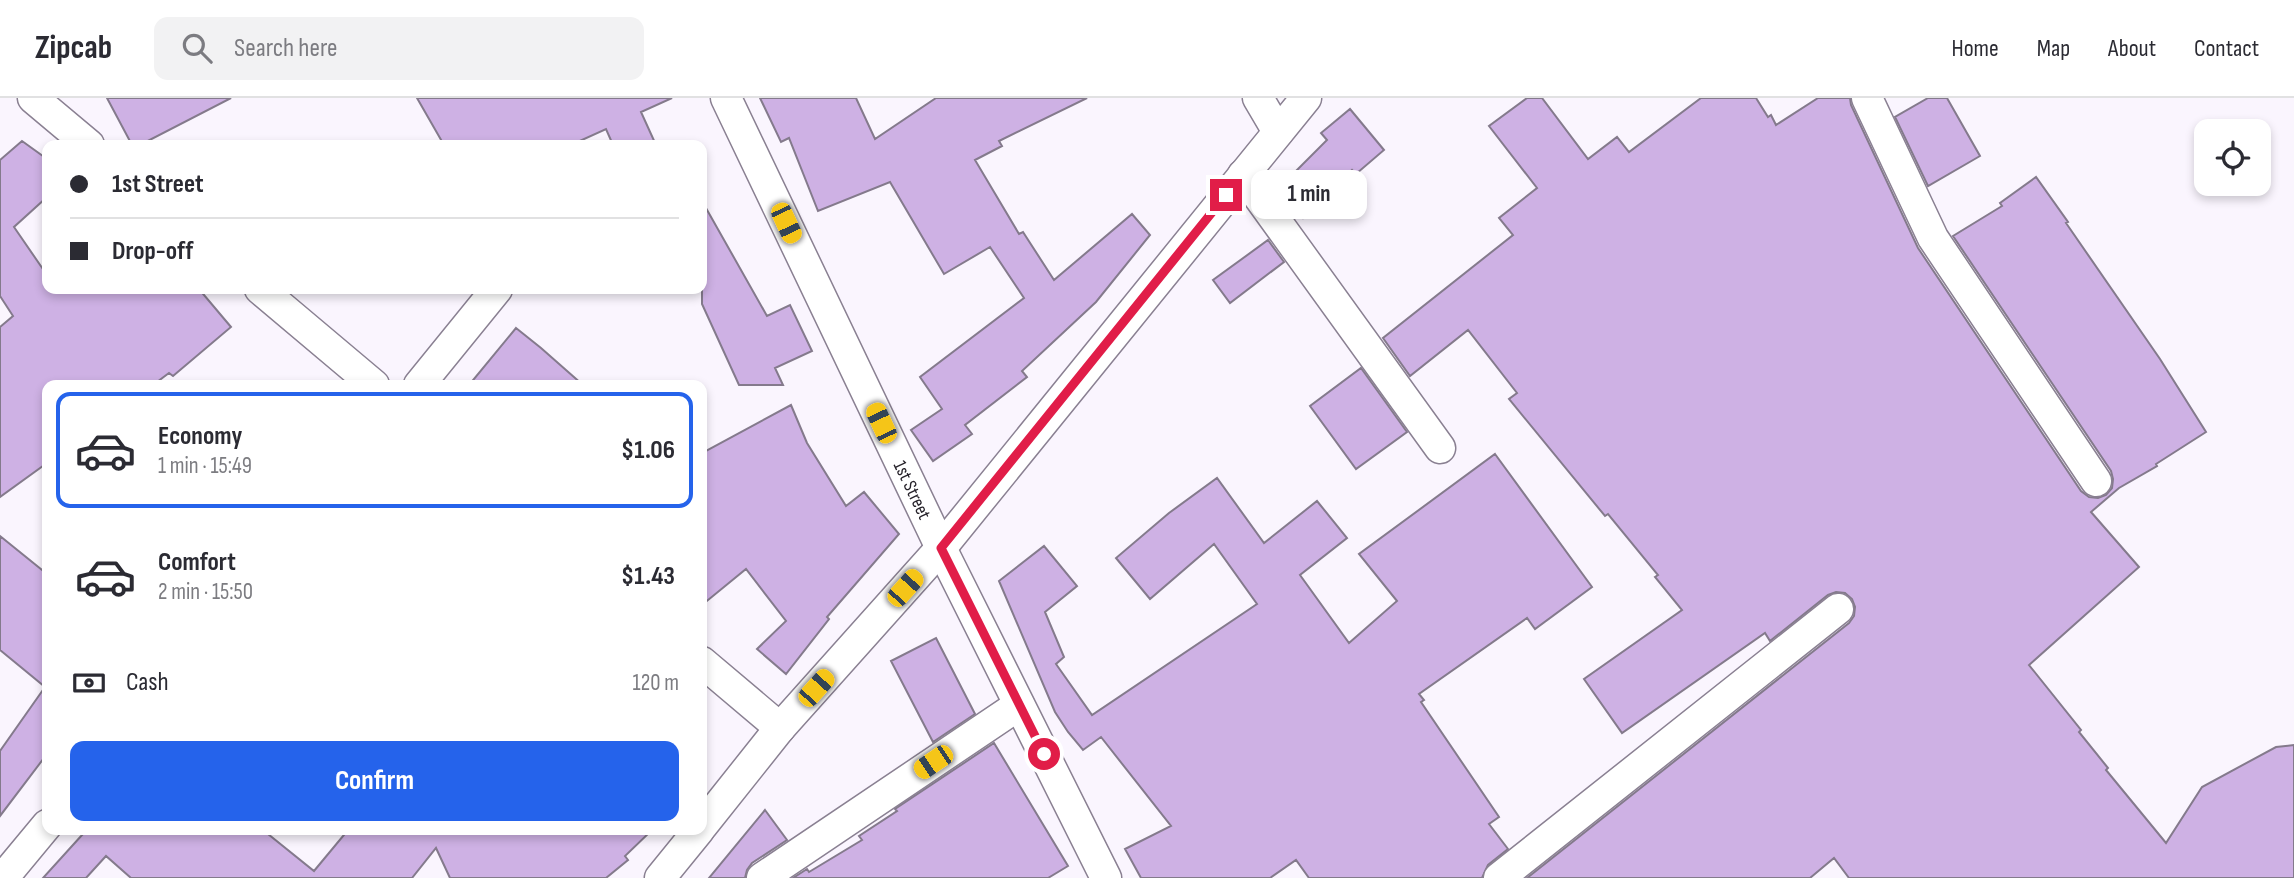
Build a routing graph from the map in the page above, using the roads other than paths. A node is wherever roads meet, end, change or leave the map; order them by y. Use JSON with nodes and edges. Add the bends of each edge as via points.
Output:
{"nodes":[{"id":1,"x":33,"y":98,"type":"edge"},
{"id":2,"x":726,"y":98,"type":"edge"},
{"id":3,"x":1258,"y":98,"type":"edge"},
{"id":4,"x":1306,"y":98,"type":"edge"},
{"id":5,"x":1867,"y":98,"type":"edge"},
{"id":6,"x":1278,"y":132,"type":"junction"},
{"id":7,"x":83,"y":140,"type":"edge"},
{"id":8,"x":1243,"y":175,"type":"junction"},
{"id":9,"x":266,"y":294,"type":"edge"},
{"id":10,"x":493,"y":294,"type":"edge"},
{"id":11,"x":368,"y":380,"type":"edge"},
{"id":12,"x":423,"y":380,"type":"edge"},
{"id":13,"x":1440,"y":448,"type":"dead end"},
{"id":14,"x":2096,"y":481,"type":"dead end"},
{"id":15,"x":941,"y":548,"type":"junction"},
{"id":16,"x":1838,"y":609,"type":"dead end"},
{"id":17,"x":707,"y":666,"type":"edge"},
{"id":18,"x":1019,"y":705,"type":"junction"},
{"id":19,"x":780,"y":728,"type":"junction"},
{"id":20,"x":707,"y":819,"type":"edge"},
{"id":21,"x":42,"y":831,"type":"edge"},
{"id":22,"x":694,"y":835,"type":"edge"},
{"id":23,"x":3,"y":878,"type":"edge"},
{"id":24,"x":660,"y":878,"type":"edge"},
{"id":25,"x":762,"y":878,"type":"edge"},
{"id":26,"x":1106,"y":878,"type":"edge"},
{"id":27,"x":1499,"y":878,"type":"edge"}],
"edges":[{"from":1,"to":7,"type":"street"},
{"from":2,"to":15,"type":"street","name":"1st Street"},
{"from":3,"to":6,"type":"street"},
{"from":4,"to":6,"type":"street"},
{"from":5,"to":14,"type":"street","via":[[1933,237]]},
{"from":6,"to":8,"type":"street"},
{"from":8,"to":13,"type":"street"},
{"from":8,"to":15,"type":"street"},
{"from":9,"to":11,"type":"street"},
{"from":10,"to":12,"type":"street"},
{"from":15,"to":18,"type":"street","name":"1st Street"},
{"from":15,"to":19,"type":"street"},
{"from":16,"to":27,"type":"street"},
{"from":17,"to":19,"type":"street"},
{"from":18,"to":25,"type":"street"},
{"from":18,"to":26,"type":"street","name":"1st Street"},
{"from":19,"to":20,"type":"street"},
{"from":21,"to":23,"type":"street"},
{"from":22,"to":24,"type":"street"}]}
